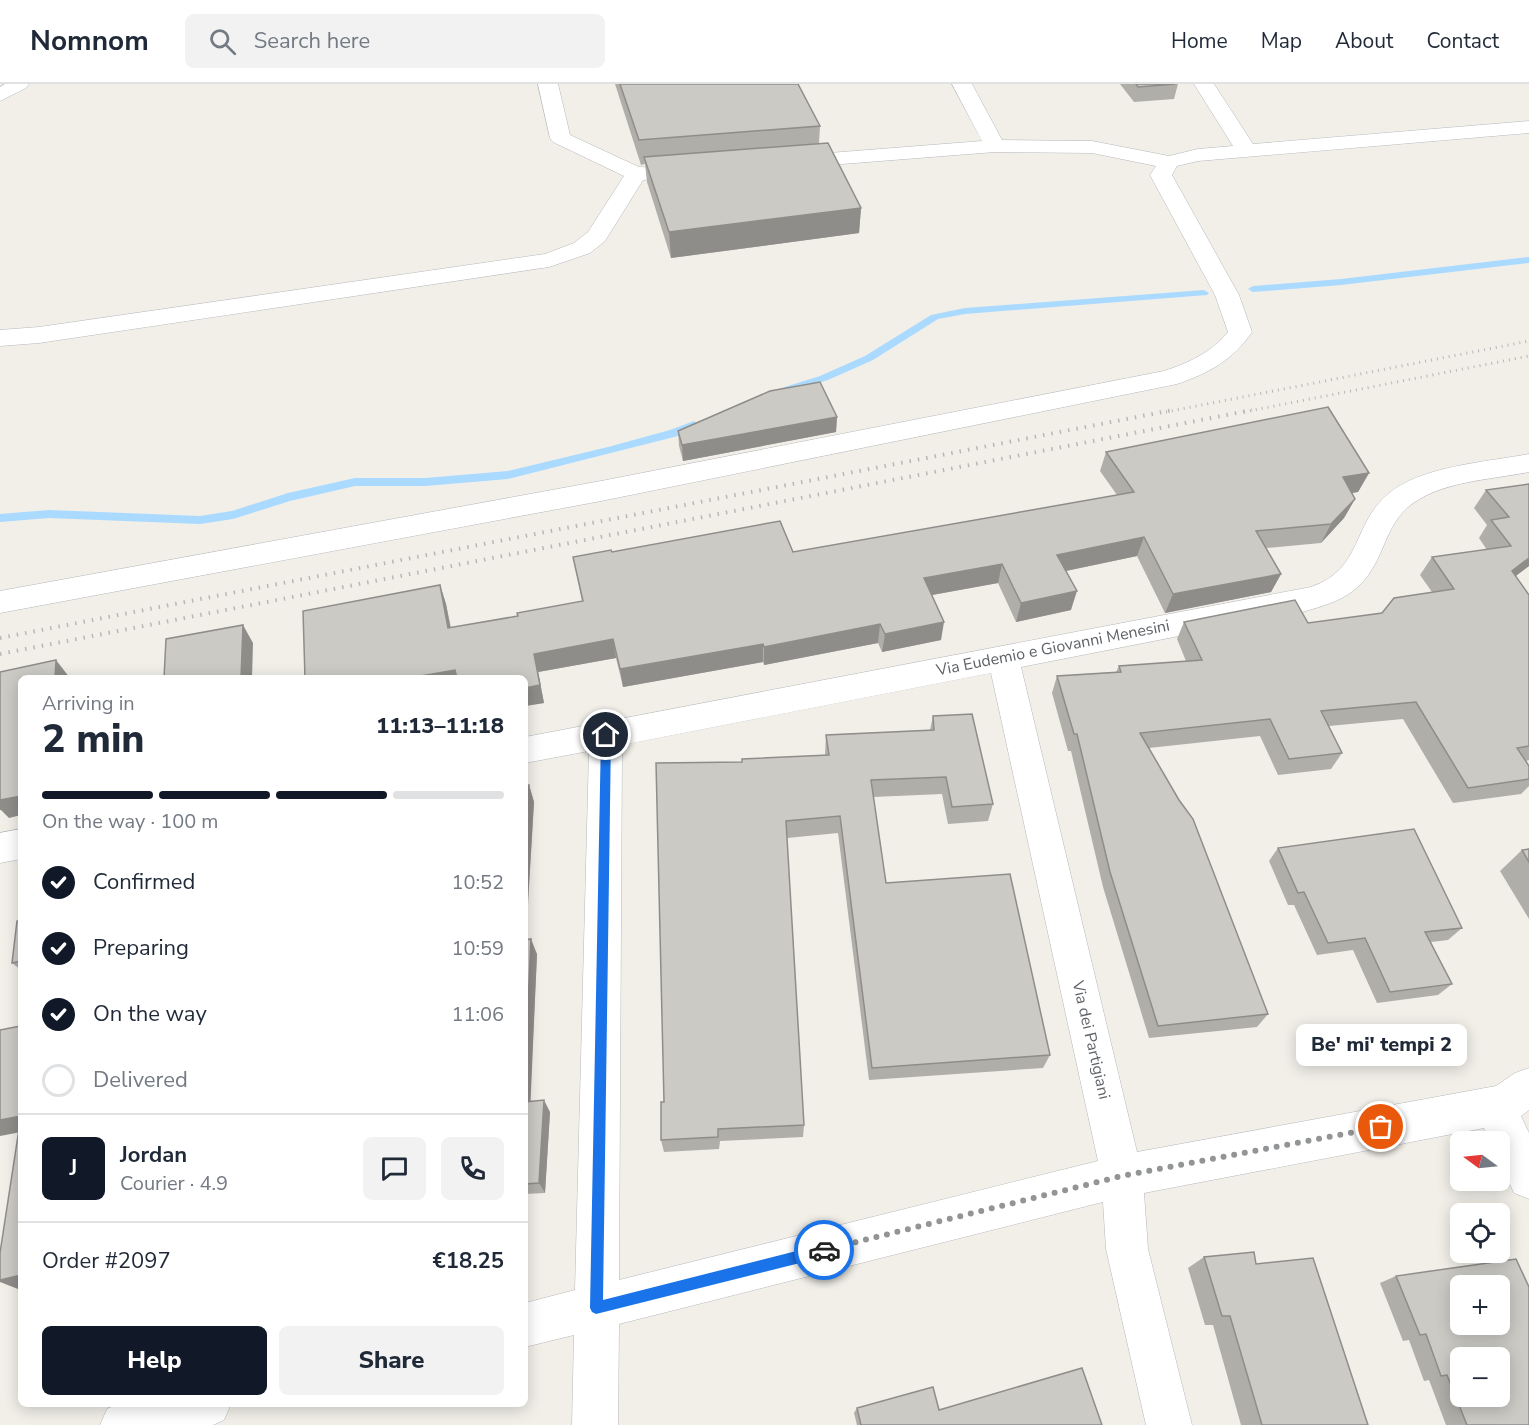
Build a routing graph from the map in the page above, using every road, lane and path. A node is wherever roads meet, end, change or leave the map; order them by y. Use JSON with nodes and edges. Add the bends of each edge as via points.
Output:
{"nodes":[{"id":1,"x":19,"y":84,"type":"edge"},
{"id":2,"x":548,"y":84,"type":"edge"},
{"id":3,"x":962,"y":84,"type":"edge"},
{"id":4,"x":1204,"y":84,"type":"edge"},
{"id":5,"x":0,"y":95,"type":"edge"},
{"id":6,"x":1529,"y":127,"type":"edge"},
{"id":7,"x":996,"y":146,"type":"junction"},
{"id":8,"x":1247,"y":151,"type":"junction"},
{"id":9,"x":1168,"y":162,"type":"junction"},
{"id":10,"x":776,"y":163,"type":"edge"},
{"id":11,"x":671,"y":171,"type":"edge"},
{"id":12,"x":636,"y":174,"type":"junction"},
{"id":13,"x":0,"y":339,"type":"edge"},
{"id":14,"x":1529,"y":464,"type":"edge"},
{"id":15,"x":0,"y":602,"type":"edge"},
{"id":16,"x":1003,"y":657,"type":"junction"},
{"id":17,"x":606,"y":735,"type":"junction"},
{"id":18,"x":528,"y":749,"type":"edge"},
{"id":19,"x":18,"y":845,"type":"edge"},
{"id":20,"x":0,"y":848,"type":"edge"},
{"id":21,"x":1514,"y":1100,"type":"edge"},
{"id":22,"x":1122,"y":1176,"type":"junction"},
{"id":23,"x":1529,"y":1178,"type":"edge"},
{"id":24,"x":596,"y":1308,"type":"junction"},
{"id":25,"x":528,"y":1324,"type":"edge"},
{"id":26,"x":195,"y":1407,"type":"edge"},
{"id":27,"x":123,"y":1425,"type":"edge"},
{"id":28,"x":595,"y":1425,"type":"edge"},
{"id":29,"x":1169,"y":1425,"type":"edge"}],
"edges":[{"from":1,"to":5,"type":"street"},
{"from":2,"to":12,"type":"street","via":[[560,138]]},
{"from":3,"to":7,"type":"street"},
{"from":4,"to":8,"type":"street"},
{"from":6,"to":8,"type":"street"},
{"from":7,"to":9,"type":"street","via":[[1092,147]]},
{"from":7,"to":10,"type":"street"},
{"from":8,"to":9,"type":"street"},
{"from":9,"to":15,"type":"street","via":[[1161,175],[1227,295],[1240,332],[1221,355],[1199,368],[1168,378],[601,491]]},
{"from":11,"to":12,"type":"street"},
{"from":12,"to":13,"type":"street","via":[[597,236],[582,248],[549,260]]},
{"from":14,"to":16,"type":"street","name":"Via Eudemio e Giovanni Menesini","via":[[1411,490],[1386,513],[1350,578],[1314,598]]},
{"from":16,"to":17,"type":"street","name":"Via Eudemio e Giovanni Menesini"},
{"from":16,"to":22,"type":"street","name":"Via dei Partigiani"},
{"from":17,"to":18,"type":"street","name":"Via Eudemio e Giovanni Menesini"},
{"from":17,"to":24,"type":"street"},
{"from":19,"to":20,"type":"street"},
{"from":21,"to":22,"type":"street"},
{"from":21,"to":23,"type":"street"},
{"from":22,"to":24,"type":"street"},
{"from":22,"to":29,"type":"street","name":"Via dei Partigiani","via":[[1127,1249]]},
{"from":24,"to":25,"type":"street"},
{"from":24,"to":28,"type":"street"},
{"from":26,"to":27,"type":"street"}]}
